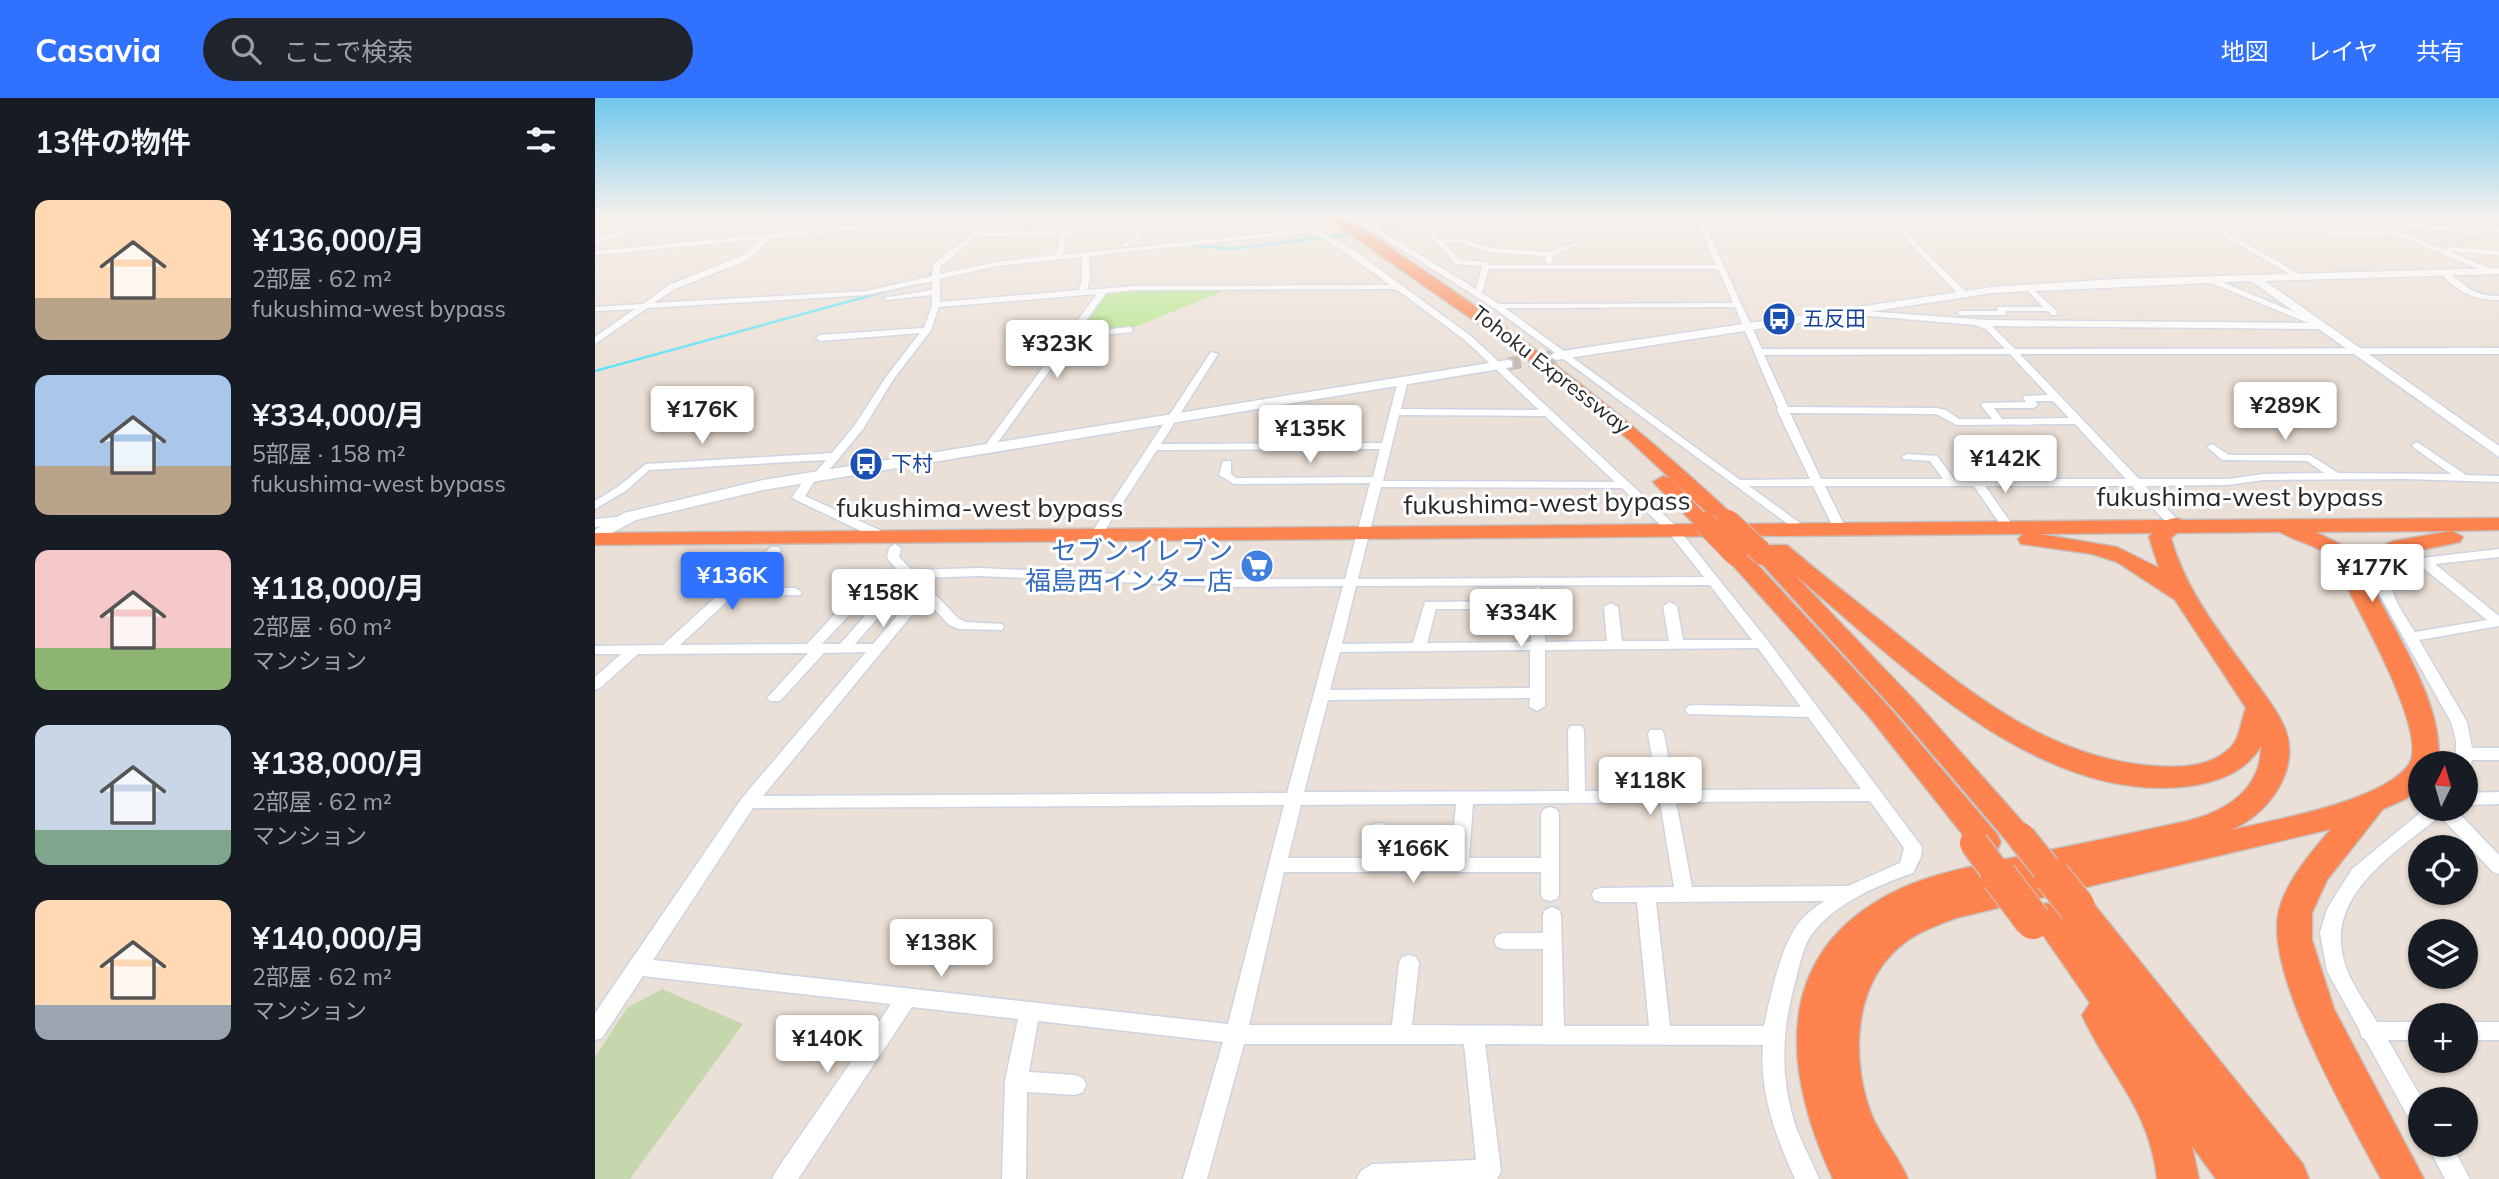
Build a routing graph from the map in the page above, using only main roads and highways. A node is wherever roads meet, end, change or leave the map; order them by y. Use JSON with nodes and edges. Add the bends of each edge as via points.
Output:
{"nodes":[{"id":1,"x":1398,"y":266,"type":"edge"},
{"id":2,"x":1411,"y":266,"type":"edge"},
{"id":3,"x":2271,"y":524,"type":"junction"},
{"id":4,"x":2168,"y":531,"type":"junction"},
{"id":5,"x":2494,"y":531,"type":"edge"},
{"id":6,"x":2011,"y":532,"type":"junction"},
{"id":7,"x":2308,"y":535,"type":"junction"},
{"id":8,"x":1677,"y":536,"type":"junction"},
{"id":9,"x":595,"y":538,"type":"edge"},
{"id":10,"x":1361,"y":539,"type":"junction"},
{"id":11,"x":889,"y":542,"type":"junction"},
{"id":12,"x":595,"y":550,"type":"edge"},
{"id":13,"x":1771,"y":552,"type":"junction"},
{"id":14,"x":2356,"y":570,"type":"junction"},
{"id":15,"x":2193,"y":609,"type":"junction"},
{"id":16,"x":2259,"y":709,"type":"junction"},
{"id":17,"x":2427,"y":751,"type":"edge"},
{"id":18,"x":2408,"y":781,"type":"edge"},
{"id":19,"x":2371,"y":803,"type":"junction"},
{"id":20,"x":2052,"y":915,"type":"junction"},
{"id":21,"x":1854,"y":1179,"type":"edge"},
{"id":22,"x":1887,"y":1179,"type":"edge"},
{"id":23,"x":2178,"y":1179,"type":"edge"},
{"id":24,"x":2241,"y":1179,"type":"edge"},
{"id":25,"x":2288,"y":1179,"type":"edge"},
{"id":26,"x":2403,"y":1179,"type":"edge"}],
"edges":[{"from":1,"to":20,"type":"highway","name":"Tohoku Expressway","bridge":true,"via":[[1547,380],[1705,523],[1879,712],[1980,842]]},
{"from":2,"to":13,"type":"highway","name":"Tohoku Expressway","bridge":true,"via":[[1616,418]]},
{"from":3,"to":4,"type":"highway","name":"fukushima-west bypass"},
{"from":3,"to":5,"type":"highway","name":"fukushima-west bypass"},
{"from":3,"to":7,"type":"highway"},
{"from":4,"to":6,"type":"highway","name":"fukushima-west bypass"},
{"from":4,"to":7,"type":"highway","name":"fukushima-west bypass"},
{"from":4,"to":15,"type":"highway","via":[[2162,549]]},
{"from":5,"to":7,"type":"highway","name":"fukushima-west bypass"},
{"from":5,"to":14,"type":"highway","via":[[2390,548]]},
{"from":6,"to":8,"type":"highway","name":"fukushima-west bypass"},
{"from":6,"to":8,"type":"highway","name":"fukushima-west bypass","via":[[1800,529]]},
{"from":6,"to":15,"type":"highway","via":[[2131,558],[2154,572]]},
{"from":7,"to":14,"type":"highway","via":[[2331,547]]},
{"from":8,"to":10,"type":"highway","name":"fukushima-west bypass"},
{"from":9,"to":11,"type":"highway","name":"fukushima-west bypass"},
{"from":10,"to":11,"type":"highway","name":"fukushima-west bypass"},
{"from":10,"to":11,"type":"highway","name":"fukushima-west bypass","via":[[1096,535]]},
{"from":11,"to":12,"type":"highway","name":"fukushima-west bypass","via":[[775,550]]},
{"from":13,"to":16,"type":"highway","via":[[1959,698],[2061,758],[2142,777],[2197,775],[2223,766],[2244,751]]},
{"from":13,"to":20,"type":"highway","bridge":true,"via":[[2021,837]]},
{"from":14,"to":17,"type":"highway","via":[[2360,590],[2417,707]]},
{"from":15,"to":16,"type":"highway"},
{"from":16,"to":21,"type":"highway","via":[[2272,729],[2273,771],[2249,806],[2234,816],[2203,828],[1930,890],[1888,910],[1849,942],[1829,973],[1813,1025],[1822,1102],[1837,1149]]},
{"from":18,"to":19,"type":"highway"},
{"from":19,"to":22,"type":"highway","via":[[2320,821],[1952,906],[1884,939],[1847,998],[1839,1051],[1850,1111]]},
{"from":19,"to":26,"type":"highway","via":[[2308,884],[2295,913],[2296,951],[2309,998]]},
{"from":20,"to":23,"type":"highway","via":[[2087,996],[2163,1112]]},
{"from":20,"to":24,"type":"highway"},
{"from":20,"to":25,"type":"highway"}]}
